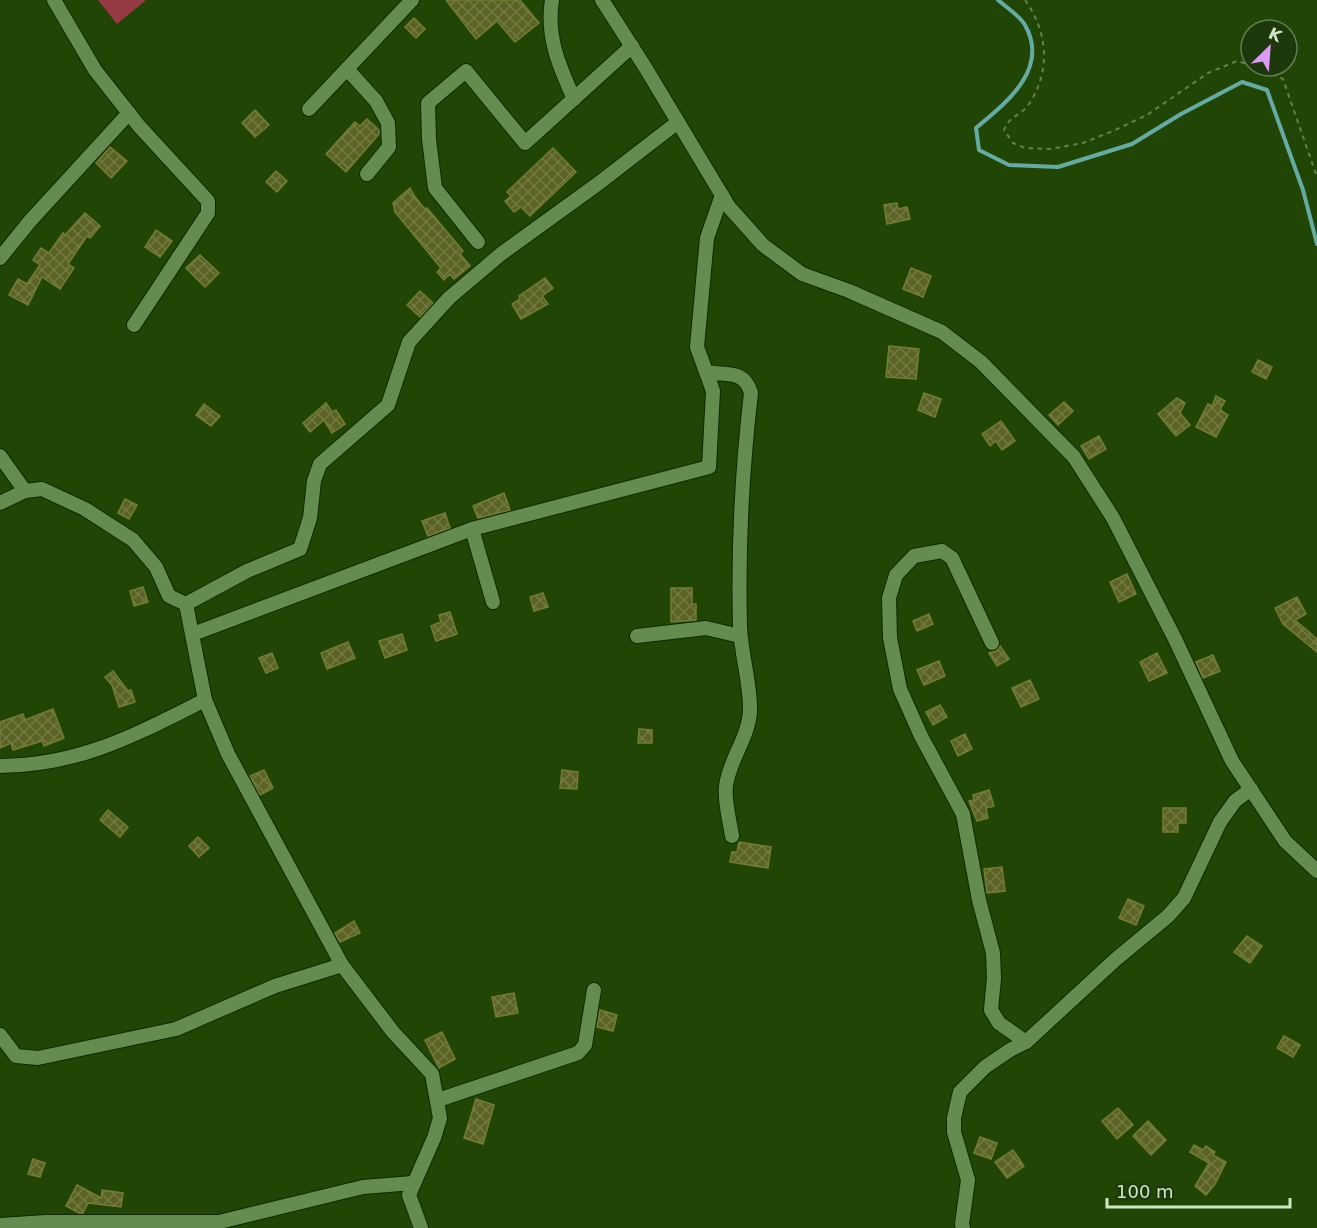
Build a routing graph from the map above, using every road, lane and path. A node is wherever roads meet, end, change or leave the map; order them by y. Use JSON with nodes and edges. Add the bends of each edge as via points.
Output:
{"nodes":[{"id":1,"x":54,"y":0,"type":"edge"},
{"id":2,"x":412,"y":0,"type":"edge"},
{"id":3,"x":552,"y":0,"type":"edge"},
{"id":4,"x":602,"y":0,"type":"edge"},
{"id":5,"x":1025,"y":0,"type":"edge"},
{"id":6,"x":632,"y":46,"type":"junction"},
{"id":7,"x":1239,"y":62,"type":"edge"},
{"id":8,"x":347,"y":69,"type":"junction"},
{"id":9,"x":1281,"y":78,"type":"edge"},
{"id":10,"x":574,"y":99,"type":"junction"},
{"id":11,"x":309,"y":109,"type":"dead end"},
{"id":12,"x":129,"y":114,"type":"junction"},
{"id":13,"x":678,"y":122,"type":"junction"},
{"id":14,"x":367,"y":174,"type":"dead end"},
{"id":15,"x":1317,"y":177,"type":"edge"},
{"id":16,"x":722,"y":195,"type":"junction"},
{"id":17,"x":478,"y":242,"type":"dead end"},
{"id":18,"x":0,"y":258,"type":"edge"},
{"id":19,"x":134,"y":325,"type":"dead end"},
{"id":20,"x":706,"y":372,"type":"junction"},
{"id":21,"x":0,"y":456,"type":"edge"},
{"id":22,"x":26,"y":490,"type":"junction"},
{"id":23,"x":0,"y":503,"type":"edge"},
{"id":24,"x":472,"y":529,"type":"junction"},
{"id":25,"x":493,"y":602,"type":"dead end"},
{"id":26,"x":186,"y":604,"type":"junction"},
{"id":27,"x":193,"y":634,"type":"junction"},
{"id":28,"x":638,"y":636,"type":"dead end"},
{"id":29,"x":740,"y":636,"type":"junction"},
{"id":30,"x":992,"y":643,"type":"dead end"},
{"id":31,"x":205,"y":700,"type":"junction"},
{"id":32,"x":0,"y":766,"type":"edge"},
{"id":33,"x":1251,"y":789,"type":"junction"},
{"id":34,"x":732,"y":836,"type":"dead end"},
{"id":35,"x":1317,"y":871,"type":"edge"},
{"id":36,"x":342,"y":965,"type":"junction"},
{"id":37,"x":594,"y":990,"type":"dead end"},
{"id":38,"x":0,"y":1035,"type":"edge"},
{"id":39,"x":1026,"y":1042,"type":"junction"},
{"id":40,"x":438,"y":1100,"type":"junction"},
{"id":41,"x":413,"y":1184,"type":"junction"},
{"id":42,"x":0,"y":1225,"type":"edge"},
{"id":43,"x":421,"y":1228,"type":"edge"},
{"id":44,"x":963,"y":1228,"type":"edge"}],
"edges":[{"from":1,"to":12,"type":"street","via":[[95,70]]},
{"from":2,"to":8,"type":"street"},
{"from":3,"to":10,"type":"street","via":[[550,31],[558,64]]},
{"from":4,"to":6,"type":"street"},
{"from":5,"to":7,"type":"path","via":[[1038,24],[1045,62],[1039,86],[1028,106],[1008,120],[1004,130],[1013,143],[1024,148],[1050,149],[1083,143],[1113,131],[1147,115],[1208,73]]},
{"from":6,"to":10,"type":"street"},
{"from":6,"to":13,"type":"street"},
{"from":8,"to":11,"type":"street"},
{"from":8,"to":14,"type":"street","via":[[376,101],[388,123],[389,147]]},
{"from":9,"to":15,"type":"path"},
{"from":10,"to":17,"type":"street","via":[[525,143],[466,71],[428,103],[435,188]]},
{"from":12,"to":18,"type":"street"},
{"from":12,"to":19,"type":"street","via":[[208,201],[208,213]]},
{"from":13,"to":16,"type":"street"},
{"from":13,"to":26,"type":"street","via":[[501,254],[449,298],[409,342],[388,405],[320,464],[300,549],[247,571]]},
{"from":16,"to":20,"type":"street","via":[[707,238],[701,300],[697,347]]},
{"from":16,"to":33,"type":"street","via":[[763,245],[802,274],[942,332],[981,362],[1074,457],[1113,518],[1232,761]]},
{"from":20,"to":24,"type":"street","via":[[713,391],[709,467]]},
{"from":20,"to":29,"type":"street","via":[[739,375],[747,381],[751,393],[738,581]]},
{"from":21,"to":22,"type":"street"},
{"from":22,"to":23,"type":"street"},
{"from":22,"to":26,"type":"street","via":[[42,489],[53,494],[133,540],[156,567],[169,596]]},
{"from":24,"to":25,"type":"street"},
{"from":24,"to":27,"type":"street"},
{"from":26,"to":27,"type":"street"},
{"from":27,"to":31,"type":"street"},
{"from":28,"to":29,"type":"street","via":[[706,628]]},
{"from":29,"to":34,"type":"street","via":[[750,716],[725,787]]},
{"from":30,"to":39,"type":"street","via":[[952,558],[942,551],[914,556],[896,574],[890,598],[890,638],[900,689],[963,814],[993,953],[991,1010],[999,1023]]},
{"from":31,"to":32,"type":"street","via":[[127,739],[79,756]]},
{"from":31,"to":36,"type":"street","via":[[228,754]]},
{"from":33,"to":35,"type":"street","via":[[1285,841]]},
{"from":33,"to":39,"type":"street","via":[[1235,801],[1220,822],[1184,898],[1168,916]]},
{"from":36,"to":38,"type":"street","via":[[276,986],[176,1029],[38,1058],[16,1056]]},
{"from":36,"to":40,"type":"street","via":[[393,1032],[432,1074]]},
{"from":37,"to":40,"type":"street","via":[[585,1045],[578,1053]]},
{"from":39,"to":44,"type":"street","via":[[985,1067],[960,1092],[954,1132],[968,1180]]},
{"from":40,"to":41,"type":"street","via":[[440,1118]]},
{"from":41,"to":42,"type":"street","via":[[363,1187],[219,1222]]},
{"from":41,"to":43,"type":"street","via":[[409,1195]]}]}
